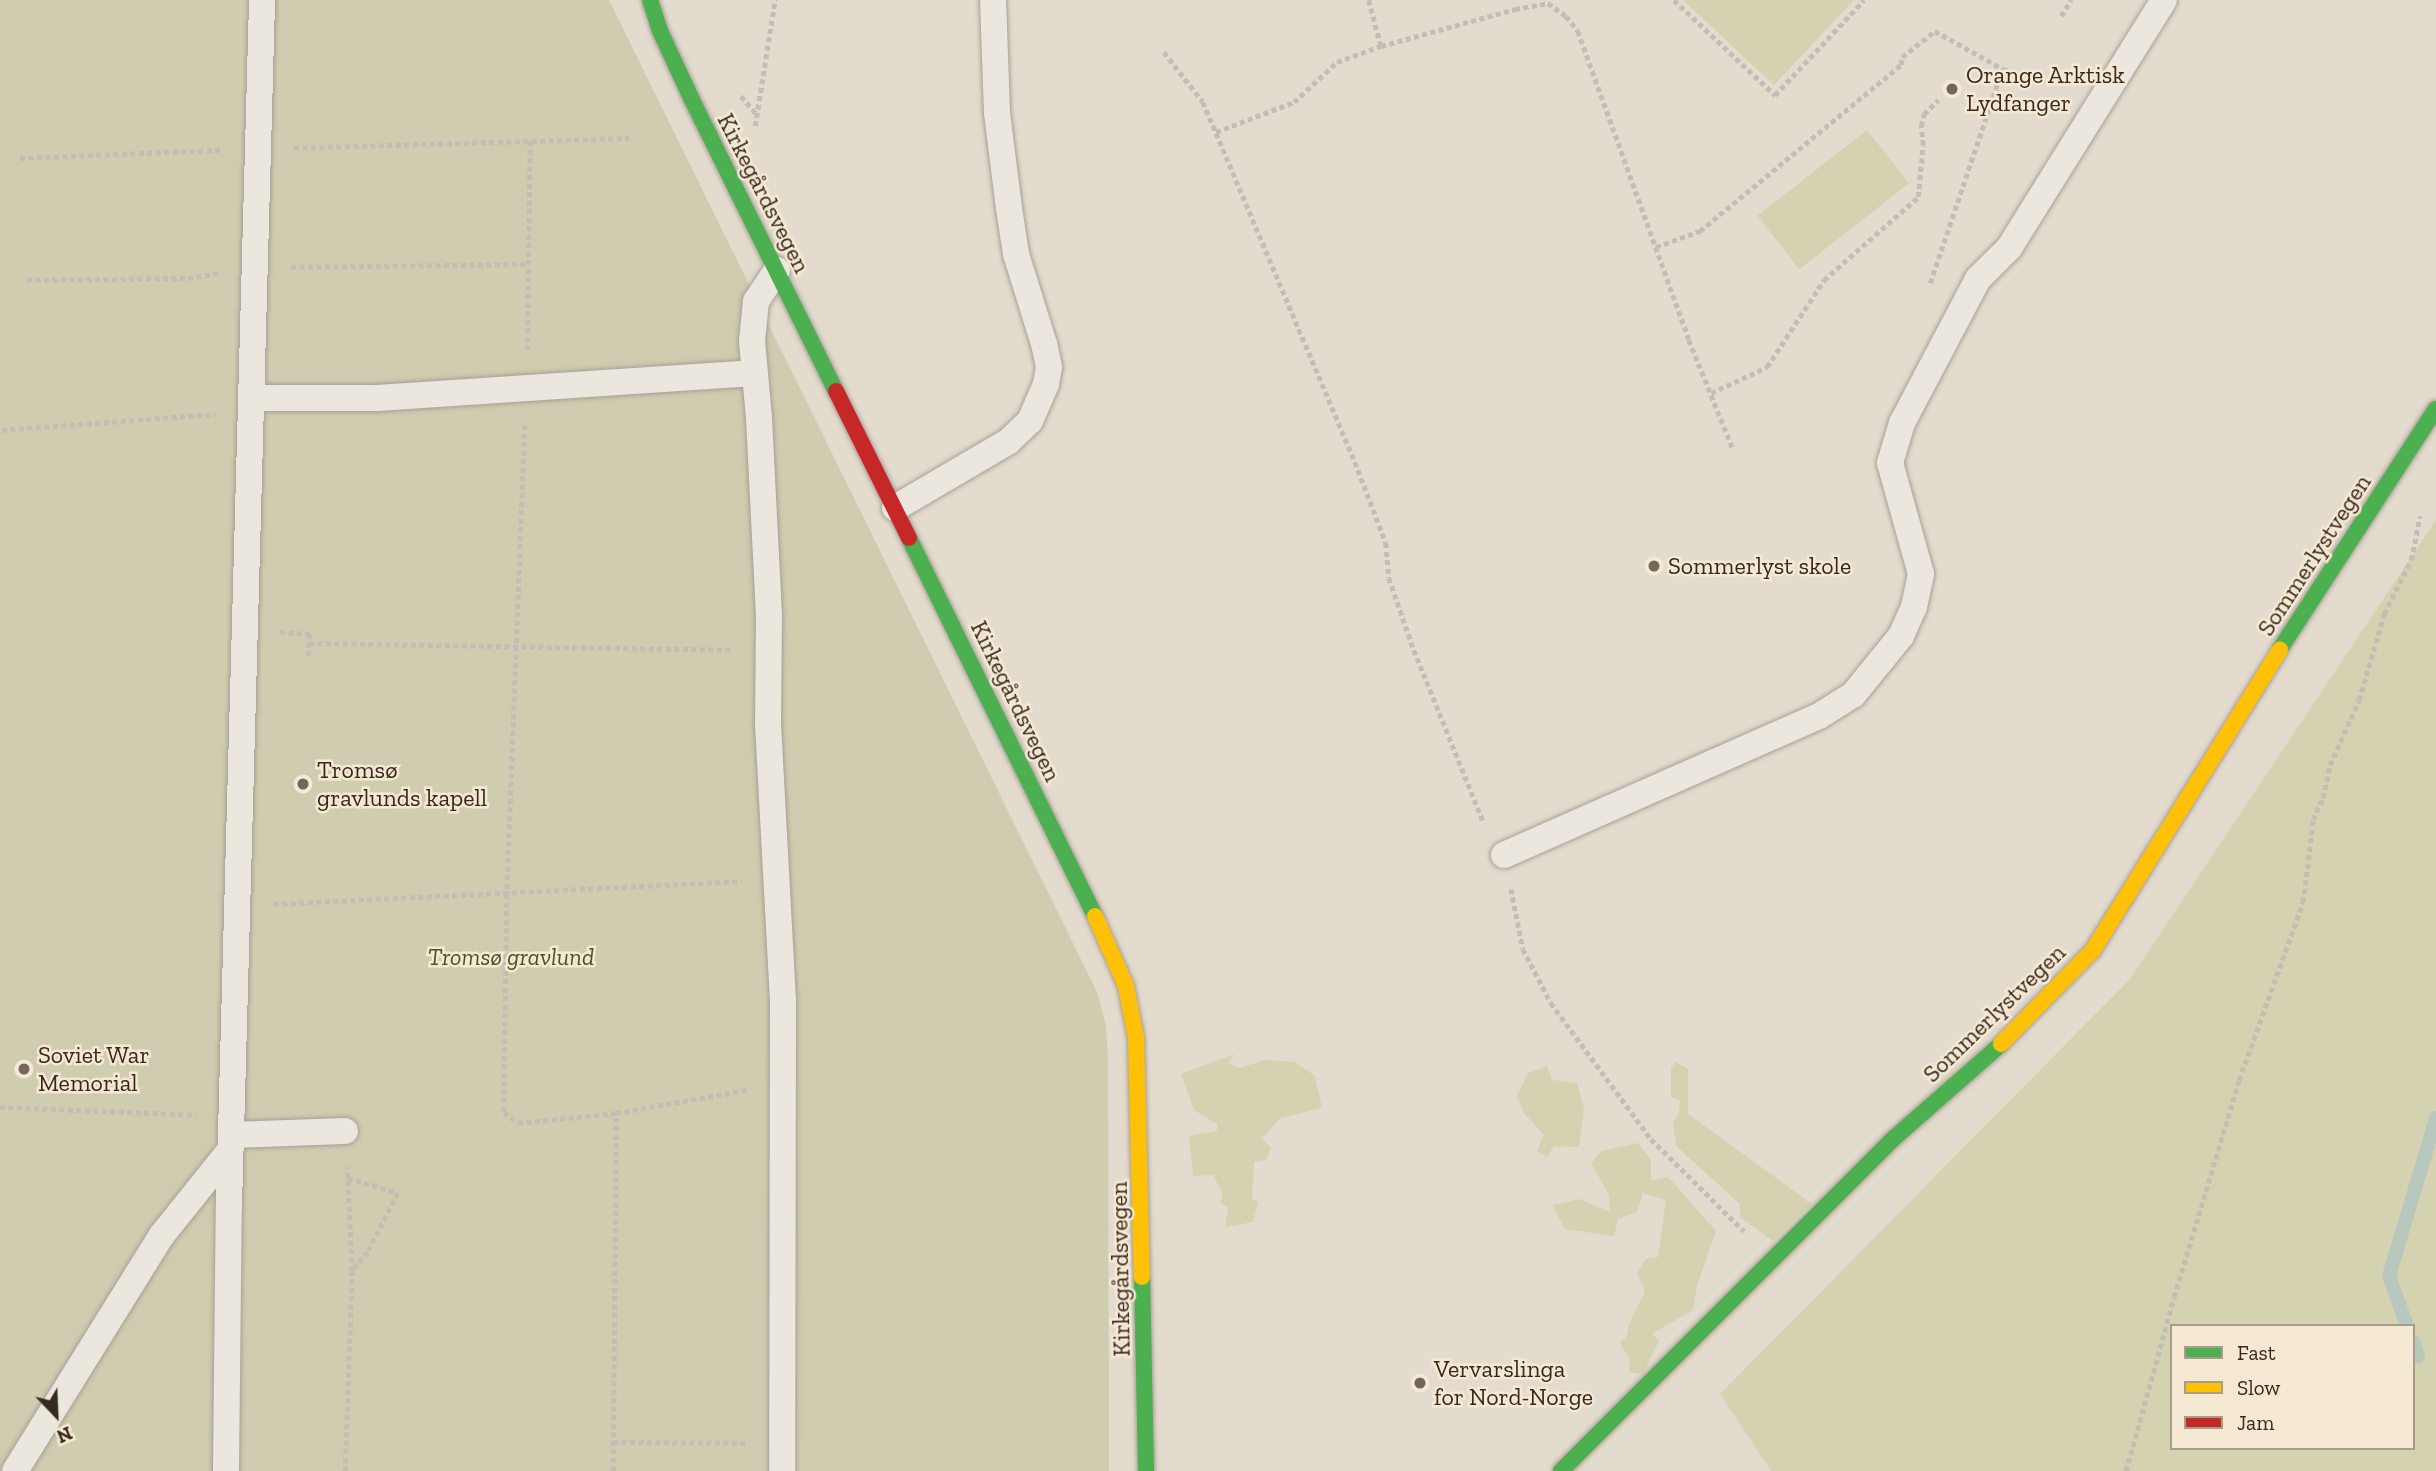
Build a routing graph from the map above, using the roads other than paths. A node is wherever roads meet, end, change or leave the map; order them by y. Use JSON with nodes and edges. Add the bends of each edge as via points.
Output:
{"nodes":[{"id":1,"x":262,"y":0,"type":"edge"},
{"id":2,"x":650,"y":0,"type":"edge"},
{"id":3,"x":993,"y":0,"type":"edge"},
{"id":4,"x":2164,"y":0,"type":"edge"},
{"id":5,"x":777,"y":270,"type":"junction"},
{"id":6,"x":754,"y":373,"type":"junction"},
{"id":7,"x":251,"y":405,"type":"junction"},
{"id":8,"x":2436,"y":409,"type":"edge"},
{"id":9,"x":895,"y":508,"type":"junction"},
{"id":10,"x":1504,"y":855,"type":"road end"},
{"id":11,"x":345,"y":1131,"type":"road end"},
{"id":12,"x":231,"y":1134,"type":"junction"},
{"id":13,"x":15,"y":1471,"type":"edge"},
{"id":14,"x":226,"y":1471,"type":"edge"},
{"id":15,"x":782,"y":1471,"type":"edge"},
{"id":16,"x":1146,"y":1471,"type":"edge"},
{"id":17,"x":1561,"y":1471,"type":"edge"}],
"edges":[{"from":1,"to":7,"type":"lane"},
{"from":2,"to":5,"type":"street","name":"Kirkegårdsvegen","via":[[692,100]]},
{"from":3,"to":9,"type":"lane","via":[[997,113],[1009,208],[1016,254],[1049,367],[1046,384],[1030,421],[1009,442]]},
{"from":4,"to":10,"type":"lane","via":[[2009,248],[1978,279],[1902,423],[1890,463],[1921,573],[1914,607],[1901,636],[1853,695],[1819,716]]},
{"from":5,"to":6,"type":"lane","via":[[756,301]]},
{"from":5,"to":9,"type":"street","name":"Kirkegårdsvegen"},
{"from":6,"to":7,"type":"lane"},
{"from":6,"to":15,"type":"lane","via":[[783,1000]]},
{"from":7,"to":12,"type":"lane"},
{"from":8,"to":17,"type":"street","name":"Sommerlystvegen","via":[[2227,731],[2093,950],[2048,999],[1893,1139]]},
{"from":9,"to":16,"type":"street","name":"Kirkegårdsvegen","via":[[1080,882],[1132,1005],[1142,1185]]},
{"from":11,"to":12,"type":"lane"},
{"from":12,"to":13,"type":"lane","via":[[162,1235]]},
{"from":12,"to":14,"type":"lane"}]}
